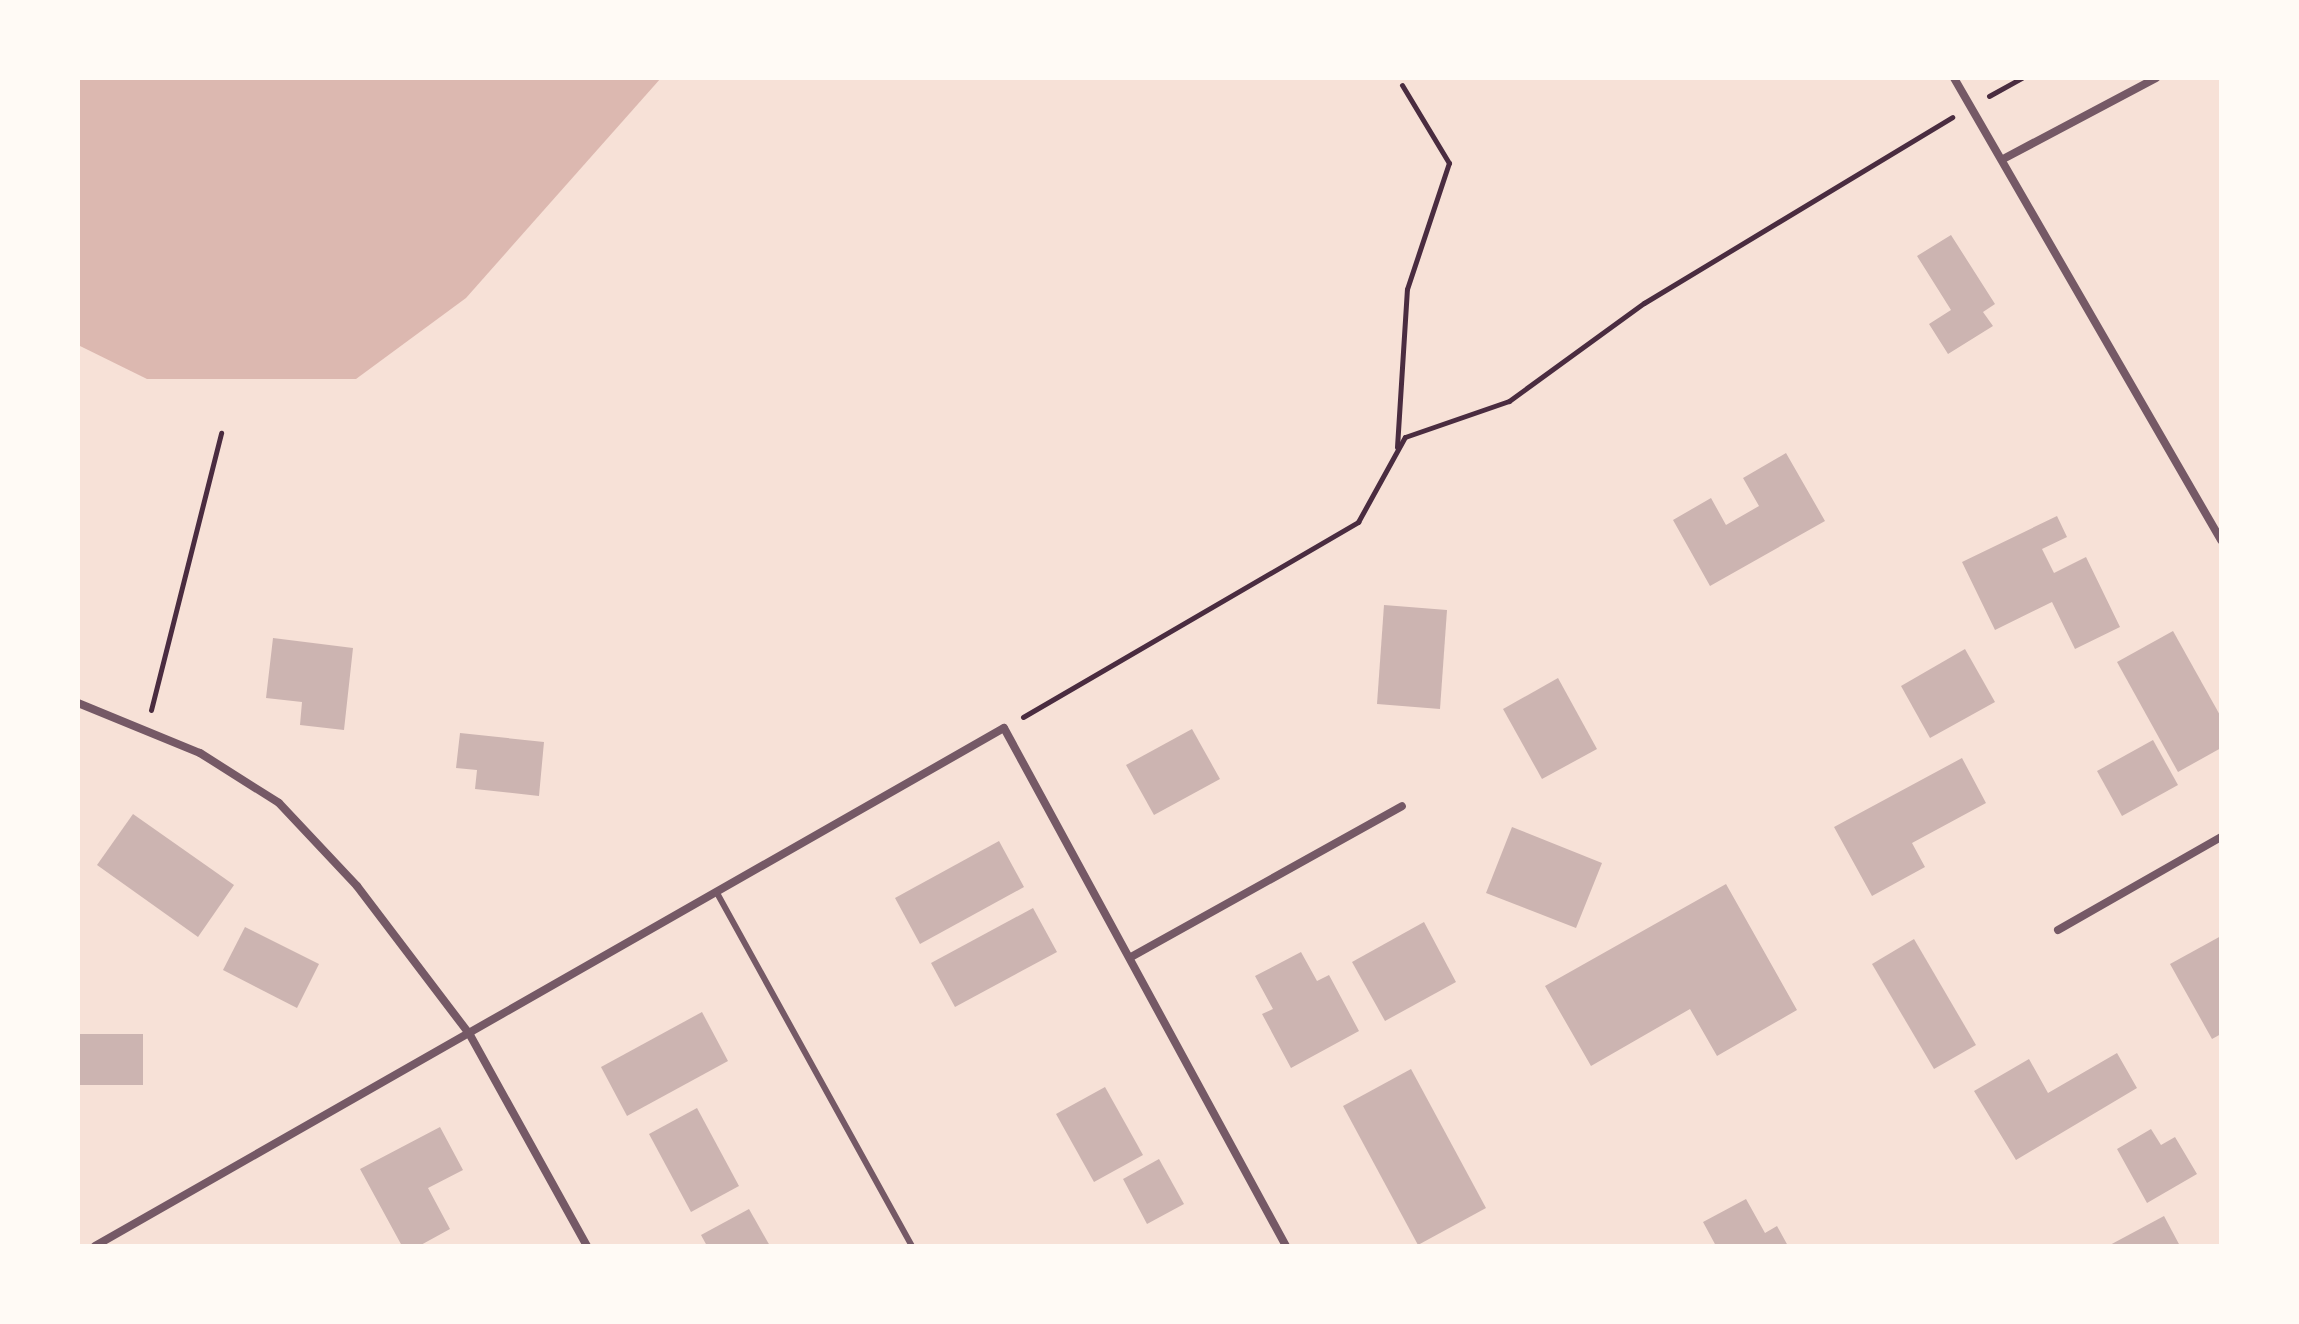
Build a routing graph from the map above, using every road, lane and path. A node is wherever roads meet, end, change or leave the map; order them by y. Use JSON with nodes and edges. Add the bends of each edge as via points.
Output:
{"nodes":[{"id":1,"x":1954,"y":78,"type":"edge"},
{"id":2,"x":2022,"y":78,"type":"edge"},
{"id":3,"x":2156,"y":78,"type":"edge"},
{"id":4,"x":1402,"y":85,"type":"dead end"},
{"id":5,"x":1995,"y":92,"type":"dead end"},
{"id":6,"x":1938,"y":126,"type":"dead end"},
{"id":7,"x":2005,"y":158,"type":"junction"},
{"id":8,"x":221,"y":433,"type":"dead end"},
{"id":9,"x":1397,"y":452,"type":"junction"},
{"id":10,"x":2221,"y":540,"type":"edge"},
{"id":11,"x":78,"y":703,"type":"edge"},
{"id":12,"x":1004,"y":728,"type":"junction"},
{"id":13,"x":146,"y":730,"type":"junction"},
{"id":14,"x":1402,"y":806,"type":"dead end"},
{"id":15,"x":2221,"y":837,"type":"edge"},
{"id":16,"x":717,"y":893,"type":"junction"},
{"id":17,"x":2058,"y":930,"type":"dead end"},
{"id":18,"x":1131,"y":957,"type":"junction"},
{"id":19,"x":470,"y":1035,"type":"junction"},
{"id":20,"x":95,"y":1246,"type":"edge"},
{"id":21,"x":587,"y":1246,"type":"edge"},
{"id":22,"x":912,"y":1246,"type":"edge"},
{"id":23,"x":1286,"y":1246,"type":"edge"}],
"edges":[{"from":1,"to":7,"type":"street"},
{"from":2,"to":5,"type":"path"},
{"from":3,"to":7,"type":"street"},
{"from":4,"to":9,"type":"path","via":[[1449,163],[1407,289]]},
{"from":6,"to":9,"type":"path","via":[[1644,303],[1509,401],[1405,437]]},
{"from":7,"to":10,"type":"street"},
{"from":8,"to":13,"type":"path"},
{"from":9,"to":12,"type":"path","via":[[1358,522]]},
{"from":11,"to":13,"type":"street"},
{"from":12,"to":16,"type":"street"},
{"from":12,"to":18,"type":"street"},
{"from":13,"to":19,"type":"street","via":[[200,753],[279,803],[357,886]]},
{"from":14,"to":18,"type":"street"},
{"from":15,"to":17,"type":"street"},
{"from":16,"to":19,"type":"street"},
{"from":16,"to":22,"type":"lane"},
{"from":18,"to":23,"type":"street"},
{"from":19,"to":20,"type":"street"},
{"from":19,"to":21,"type":"street"}]}
